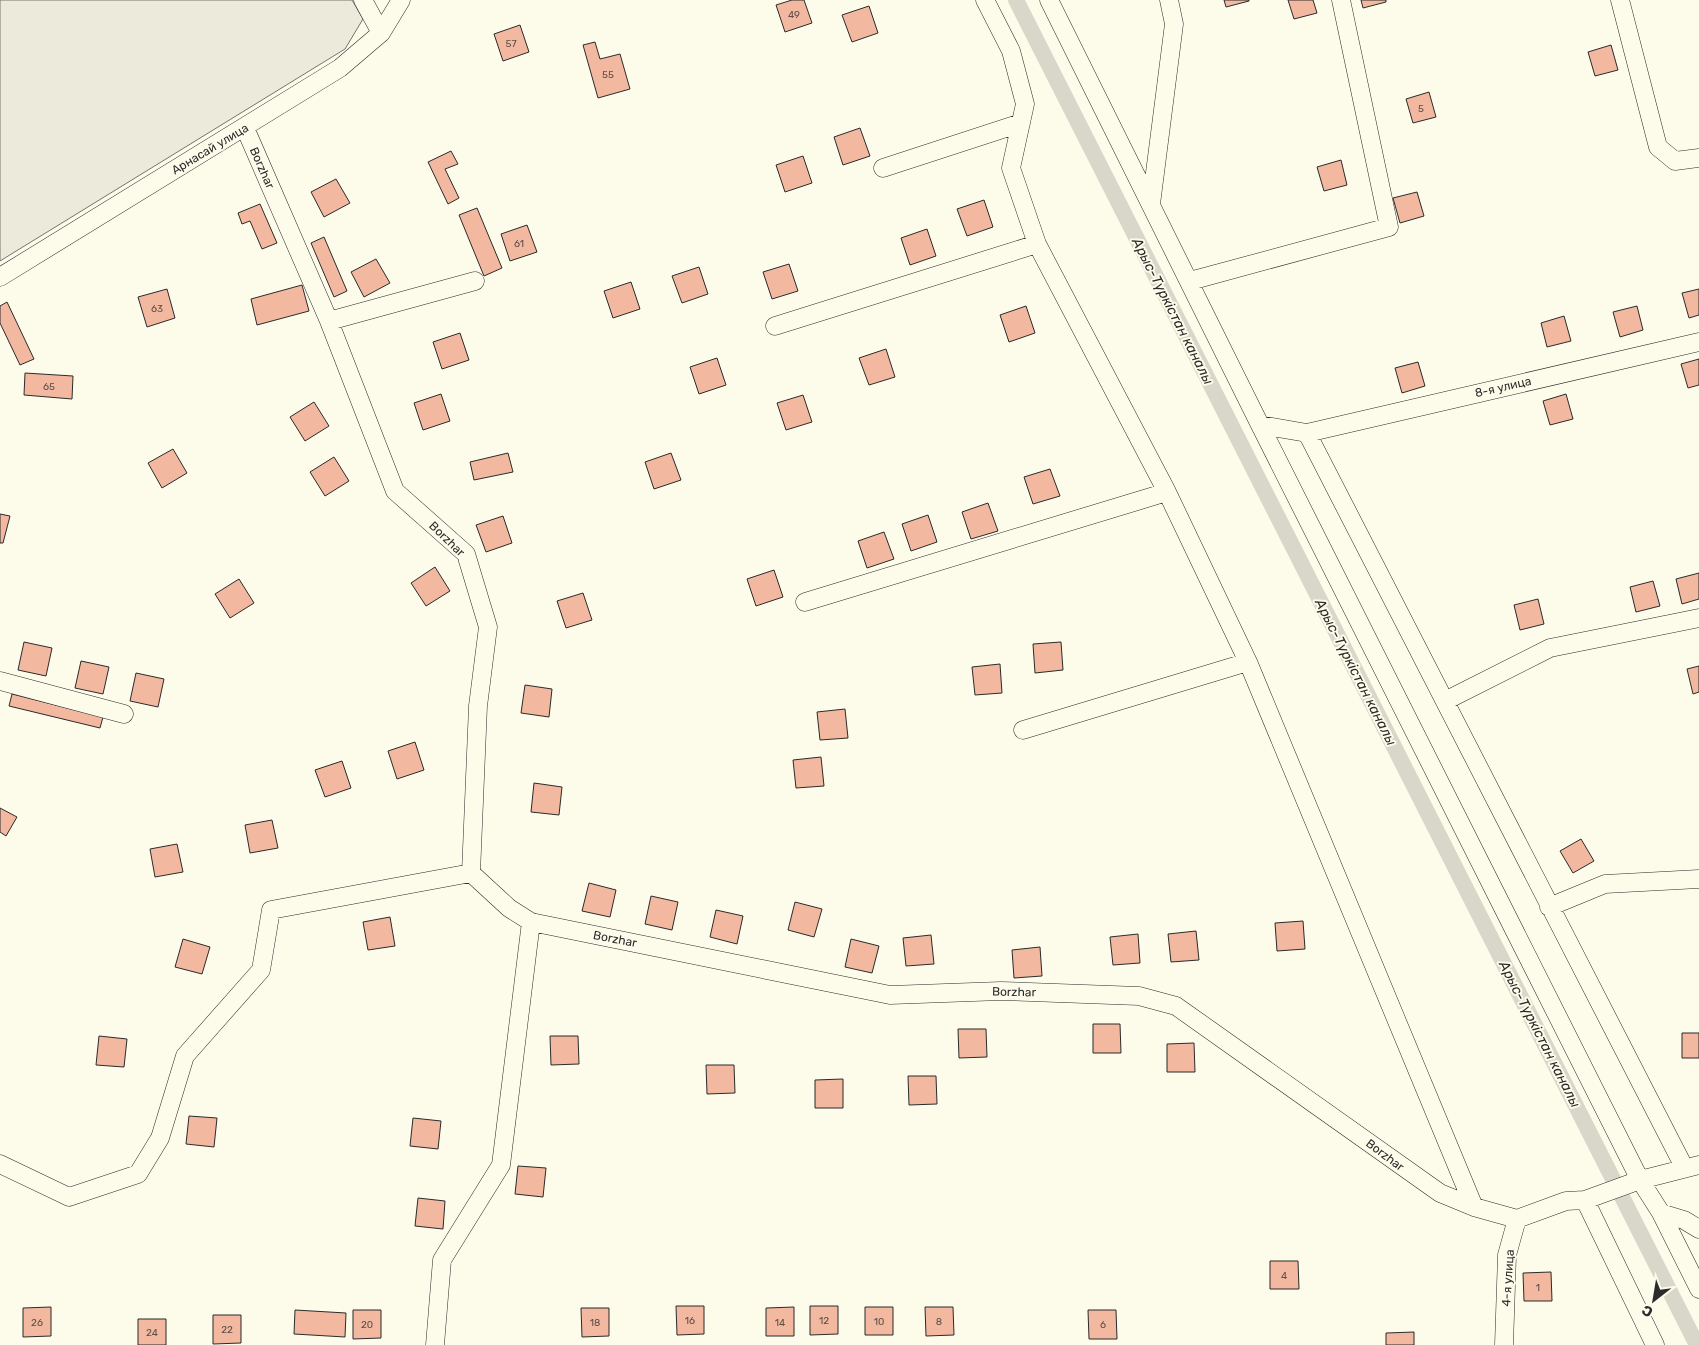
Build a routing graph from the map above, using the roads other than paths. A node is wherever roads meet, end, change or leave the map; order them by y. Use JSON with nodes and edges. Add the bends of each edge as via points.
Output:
{"nodes":[{"id":1,"x":363,"y":0,"type":"edge"},
{"id":2,"x":401,"y":0,"type":"edge"},
{"id":3,"x":985,"y":0,"type":"edge"},
{"id":4,"x":1049,"y":0,"type":"edge"},
{"id":5,"x":1169,"y":0,"type":"edge"},
{"id":6,"x":1341,"y":0,"type":"edge"},
{"id":7,"x":1620,"y":0,"type":"edge"},
{"id":8,"x":381,"y":33,"type":"junction"},
{"id":9,"x":1021,"y":123,"type":"junction"},
{"id":10,"x":245,"y":128,"type":"junction"},
{"id":11,"x":1699,"y":158,"type":"edge"},
{"id":12,"x":883,"y":168,"type":"dead end"},
{"id":13,"x":1151,"y":204,"type":"junction"},
{"id":14,"x":1037,"y":244,"type":"junction"},
{"id":15,"x":0,"y":277,"type":"edge"},
{"id":16,"x":475,"y":280,"type":"dead end"},
{"id":17,"x":1190,"y":281,"type":"junction"},
{"id":18,"x":329,"y":321,"type":"junction"},
{"id":19,"x":775,"y":326,"type":"dead end"},
{"id":20,"x":1699,"y":342,"type":"edge"},
{"id":21,"x":1260,"y":425,"type":"junction"},
{"id":22,"x":1307,"y":433,"type":"junction"},
{"id":23,"x":1167,"y":492,"type":"junction"},
{"id":24,"x":805,"y":602,"type":"dead end"},
{"id":25,"x":1699,"y":618,"type":"edge"},
{"id":26,"x":1248,"y":662,"type":"junction"},
{"id":27,"x":0,"y":681,"type":"edge"},
{"id":28,"x":1444,"y":701,"type":"junction"},
{"id":29,"x":124,"y":714,"type":"dead end"},
{"id":30,"x":1023,"y":730,"type":"dead end"},
{"id":31,"x":471,"y":873,"type":"junction"},
{"id":32,"x":1699,"y":879,"type":"edge"},
{"id":33,"x":1549,"y":907,"type":"junction"},
{"id":34,"x":531,"y":922,"type":"junction"},
{"id":35,"x":0,"y":1164,"type":"edge"},
{"id":36,"x":1692,"y":1166,"type":"edge"},
{"id":37,"x":1635,"y":1182,"type":"junction"},
{"id":38,"x":1585,"y":1200,"type":"junction"},
{"id":39,"x":1474,"y":1207,"type":"junction"},
{"id":40,"x":1661,"y":1213,"type":"junction"},
{"id":41,"x":1517,"y":1219,"type":"junction"},
{"id":42,"x":1699,"y":1229,"type":"edge"},
{"id":43,"x":1699,"y":1289,"type":"edge"},
{"id":44,"x":435,"y":1345,"type":"edge"},
{"id":45,"x":1504,"y":1345,"type":"edge"},
{"id":46,"x":1655,"y":1345,"type":"edge"}],
"edges":[{"from":1,"to":8,"type":"street"},
{"from":2,"to":8,"type":"street","name":"Арнасай улица"},
{"from":3,"to":9,"type":"street","via":[[1012,52],[1025,104]]},
{"from":4,"to":13,"type":"street"},
{"from":5,"to":13,"type":"street","via":[[1174,24]]},
{"from":6,"to":17,"type":"street","via":[[1390,227]]},
{"from":7,"to":11,"type":"street","via":[[1658,147],[1675,160]]},
{"from":8,"to":10,"type":"street","name":"Арнасай улица","via":[[340,68]]},
{"from":9,"to":12,"type":"street"},
{"from":9,"to":14,"type":"street","via":[[1011,168]]},
{"from":10,"to":15,"type":"street","name":"Арнасай улица"},
{"from":10,"to":18,"type":"street","name":"Borzhar"},
{"from":13,"to":17,"type":"street"},
{"from":14,"to":19,"type":"street"},
{"from":14,"to":23,"type":"street"},
{"from":16,"to":18,"type":"street"},
{"from":17,"to":21,"type":"street"},
{"from":18,"to":31,"type":"street","name":"Borzhar","via":[[395,491],[466,554],[488,627],[478,706]]},
{"from":20,"to":22,"type":"street","name":"8-я улица"},
{"from":21,"to":22,"type":"street"},
{"from":21,"to":37,"type":"street"},
{"from":22,"to":28,"type":"street"},
{"from":23,"to":24,"type":"street"},
{"from":23,"to":26,"type":"street"},
{"from":25,"to":28,"type":"street","via":[[1550,648]]},
{"from":26,"to":30,"type":"street"},
{"from":26,"to":39,"type":"street"},
{"from":27,"to":29,"type":"street"},
{"from":28,"to":33,"type":"street"},
{"from":31,"to":34,"type":"street","name":"Borzhar","via":[[509,908]]},
{"from":31,"to":35,"type":"street","via":[[271,910],[261,970],[185,1056],[160,1138],[138,1174],[69,1197]]},
{"from":32,"to":33,"type":"street","via":[[1605,884]]},
{"from":33,"to":36,"type":"street"},
{"from":34,"to":39,"type":"street","name":"Borzhar","via":[[890,995],[1001,992],[1130,995],[1176,1006],[1407,1172],[1440,1193]]},
{"from":34,"to":44,"type":"street","via":[[502,1165],[442,1260]]},
{"from":36,"to":37,"type":"street"},
{"from":37,"to":38,"type":"street"},
{"from":37,"to":40,"type":"street"},
{"from":38,"to":41,"type":"street","via":[[1566,1201]]},
{"from":38,"to":46,"type":"street"},
{"from":39,"to":41,"type":"street","name":"Borzhar"},
{"from":40,"to":42,"type":"street"},
{"from":40,"to":43,"type":"street"},
{"from":41,"to":45,"type":"street","name":"4-я улица","via":[[1507,1255]]}]}
